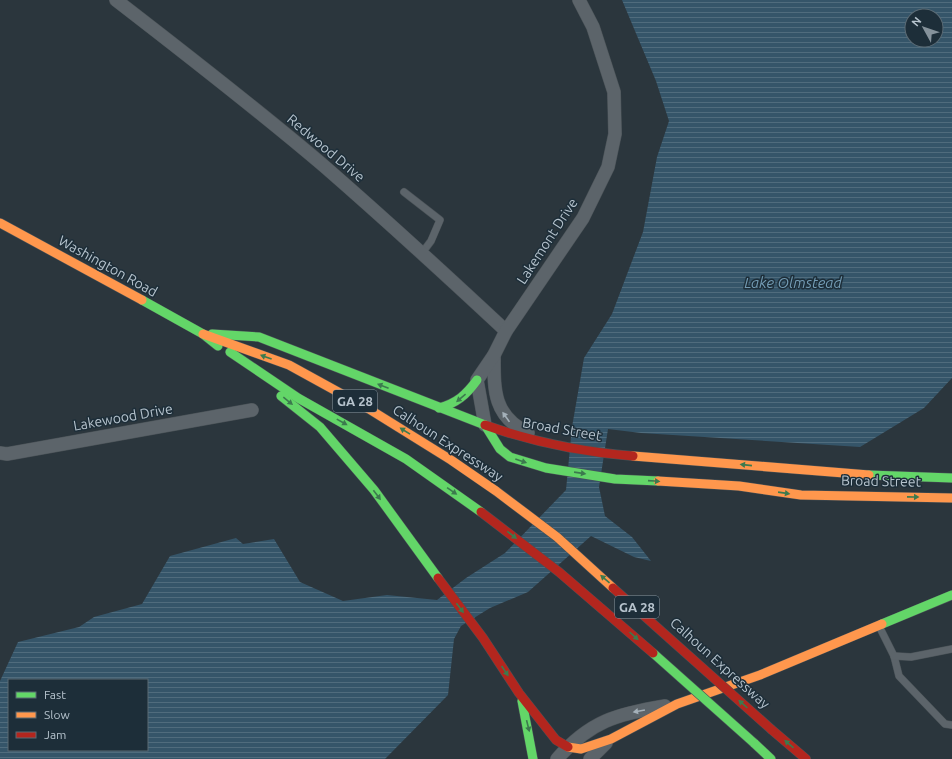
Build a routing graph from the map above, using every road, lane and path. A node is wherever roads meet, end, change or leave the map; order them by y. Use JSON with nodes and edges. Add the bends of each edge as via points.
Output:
{"nodes":[{"id":1,"x":116,"y":0,"type":"edge"},
{"id":2,"x":579,"y":0,"type":"edge"},
{"id":3,"x":404,"y":192,"type":"dead end"},
{"id":4,"x":0,"y":223,"type":"edge"},
{"id":5,"x":422,"y":253,"type":"junction"},
{"id":6,"x":506,"y":331,"type":"junction"},
{"id":7,"x":203,"y":334,"type":"junction"},
{"id":8,"x":494,"y":355,"type":"junction"},
{"id":9,"x":477,"y":380,"type":"junction"},
{"id":10,"x":439,"y":408,"type":"junction"},
{"id":11,"x":252,"y":410,"type":"dead end"},
{"id":12,"x":485,"y":425,"type":"junction"},
{"id":13,"x":550,"y":445,"type":"junction"},
{"id":14,"x":0,"y":453,"type":"edge"},
{"id":15,"x":952,"y":478,"type":"edge"},
{"id":16,"x":952,"y":498,"type":"edge"},
{"id":17,"x":952,"y":595,"type":"edge"},
{"id":18,"x":879,"y":626,"type":"junction"},
{"id":19,"x":952,"y":648,"type":"edge"},
{"id":20,"x":894,"y":656,"type":"junction"},
{"id":21,"x":520,"y":693,"type":"junction"},
{"id":22,"x":677,"y":704,"type":"junction"},
{"id":23,"x":952,"y":725,"type":"edge"},
{"id":24,"x":611,"y":739,"type":"junction"},
{"id":25,"x":567,"y":747,"type":"junction"},
{"id":26,"x":533,"y":759,"type":"edge"},
{"id":27,"x":557,"y":759,"type":"edge"},
{"id":28,"x":590,"y":759,"type":"edge"},
{"id":29,"x":771,"y":759,"type":"edge"},
{"id":30,"x":806,"y":759,"type":"edge"}],
"edges":[{"from":1,"to":5,"type":"street","name":"Redwood Drive","via":[[324,166]]},
{"from":2,"to":6,"type":"street","name":"Lakemont Drive","via":[[593,27],[614,92],[614,141],[608,167],[583,218]]},
{"from":3,"to":5,"type":"lane","via":[[440,220],[431,241]]},
{"from":4,"to":7,"type":"main road","name":"Washington Road","number":"GA 28"},
{"from":5,"to":6,"type":"street","name":"Redwood Drive"},
{"from":6,"to":8,"type":"street","name":"Lakemont Drive"},
{"from":10,"to":7,"type":"main road","one_way":true,"via":[[259,337]]},
{"from":7,"to":21,"type":"main road","one_way":true,"via":[[320,427],[374,490],[483,638]]},
{"from":7,"to":29,"type":"main road","number":"GA 28","one_way":true,"bridge":true,"via":[[298,398],[406,460],[481,512],[610,615]]},
{"from":30,"to":7,"type":"main road","name":"Calhoun Expressway","number":"GA 28","one_way":true,"bridge":true,"via":[[557,537],[496,491],[376,413],[289,365]]},
{"from":8,"to":9,"type":"street","name":"Lakemont Drive"},
{"from":13,"to":8,"type":"street","name":"Lakemont Drive","one_way":true,"via":[[512,425],[500,409],[494,387]]},
{"from":9,"to":10,"type":"main road","one_way":true,"via":[[459,401]]},
{"from":9,"to":12,"type":"street"},
{"from":10,"to":12,"type":"main road"},
{"from":11,"to":14,"type":"street","name":"Lakewood Drive","via":[[7,454]]},
{"from":12,"to":13,"type":"main road","name":"Broad Street","via":[[529,441]]},
{"from":12,"to":16,"type":"main road","name":"Broad Street","one_way":true,"via":[[500,449],[510,457],[546,468],[615,478],[739,486],[802,495]]},
{"from":15,"to":13,"type":"main road","name":"Broad Street","one_way":true,"via":[[803,471],[618,455]]},
{"from":17,"to":18,"type":"main road"},
{"from":18,"to":20,"type":"lane"},
{"from":18,"to":22,"type":"main road","via":[[760,675]]},
{"from":19,"to":20,"type":"lane","via":[[911,657]]},
{"from":20,"to":23,"type":"lane","via":[[899,676],[945,724]]},
{"from":21,"to":25,"type":"main road","via":[[556,740]]},
{"from":21,"to":26,"type":"main road","one_way":true},
{"from":22,"to":24,"type":"main road"},
{"from":22,"to":25,"type":"street","one_way":true,"via":[[613,717],[583,733]]},
{"from":24,"to":25,"type":"main road","via":[[580,749]]},
{"from":24,"to":28,"type":"street"},
{"from":25,"to":27,"type":"street"}]}
